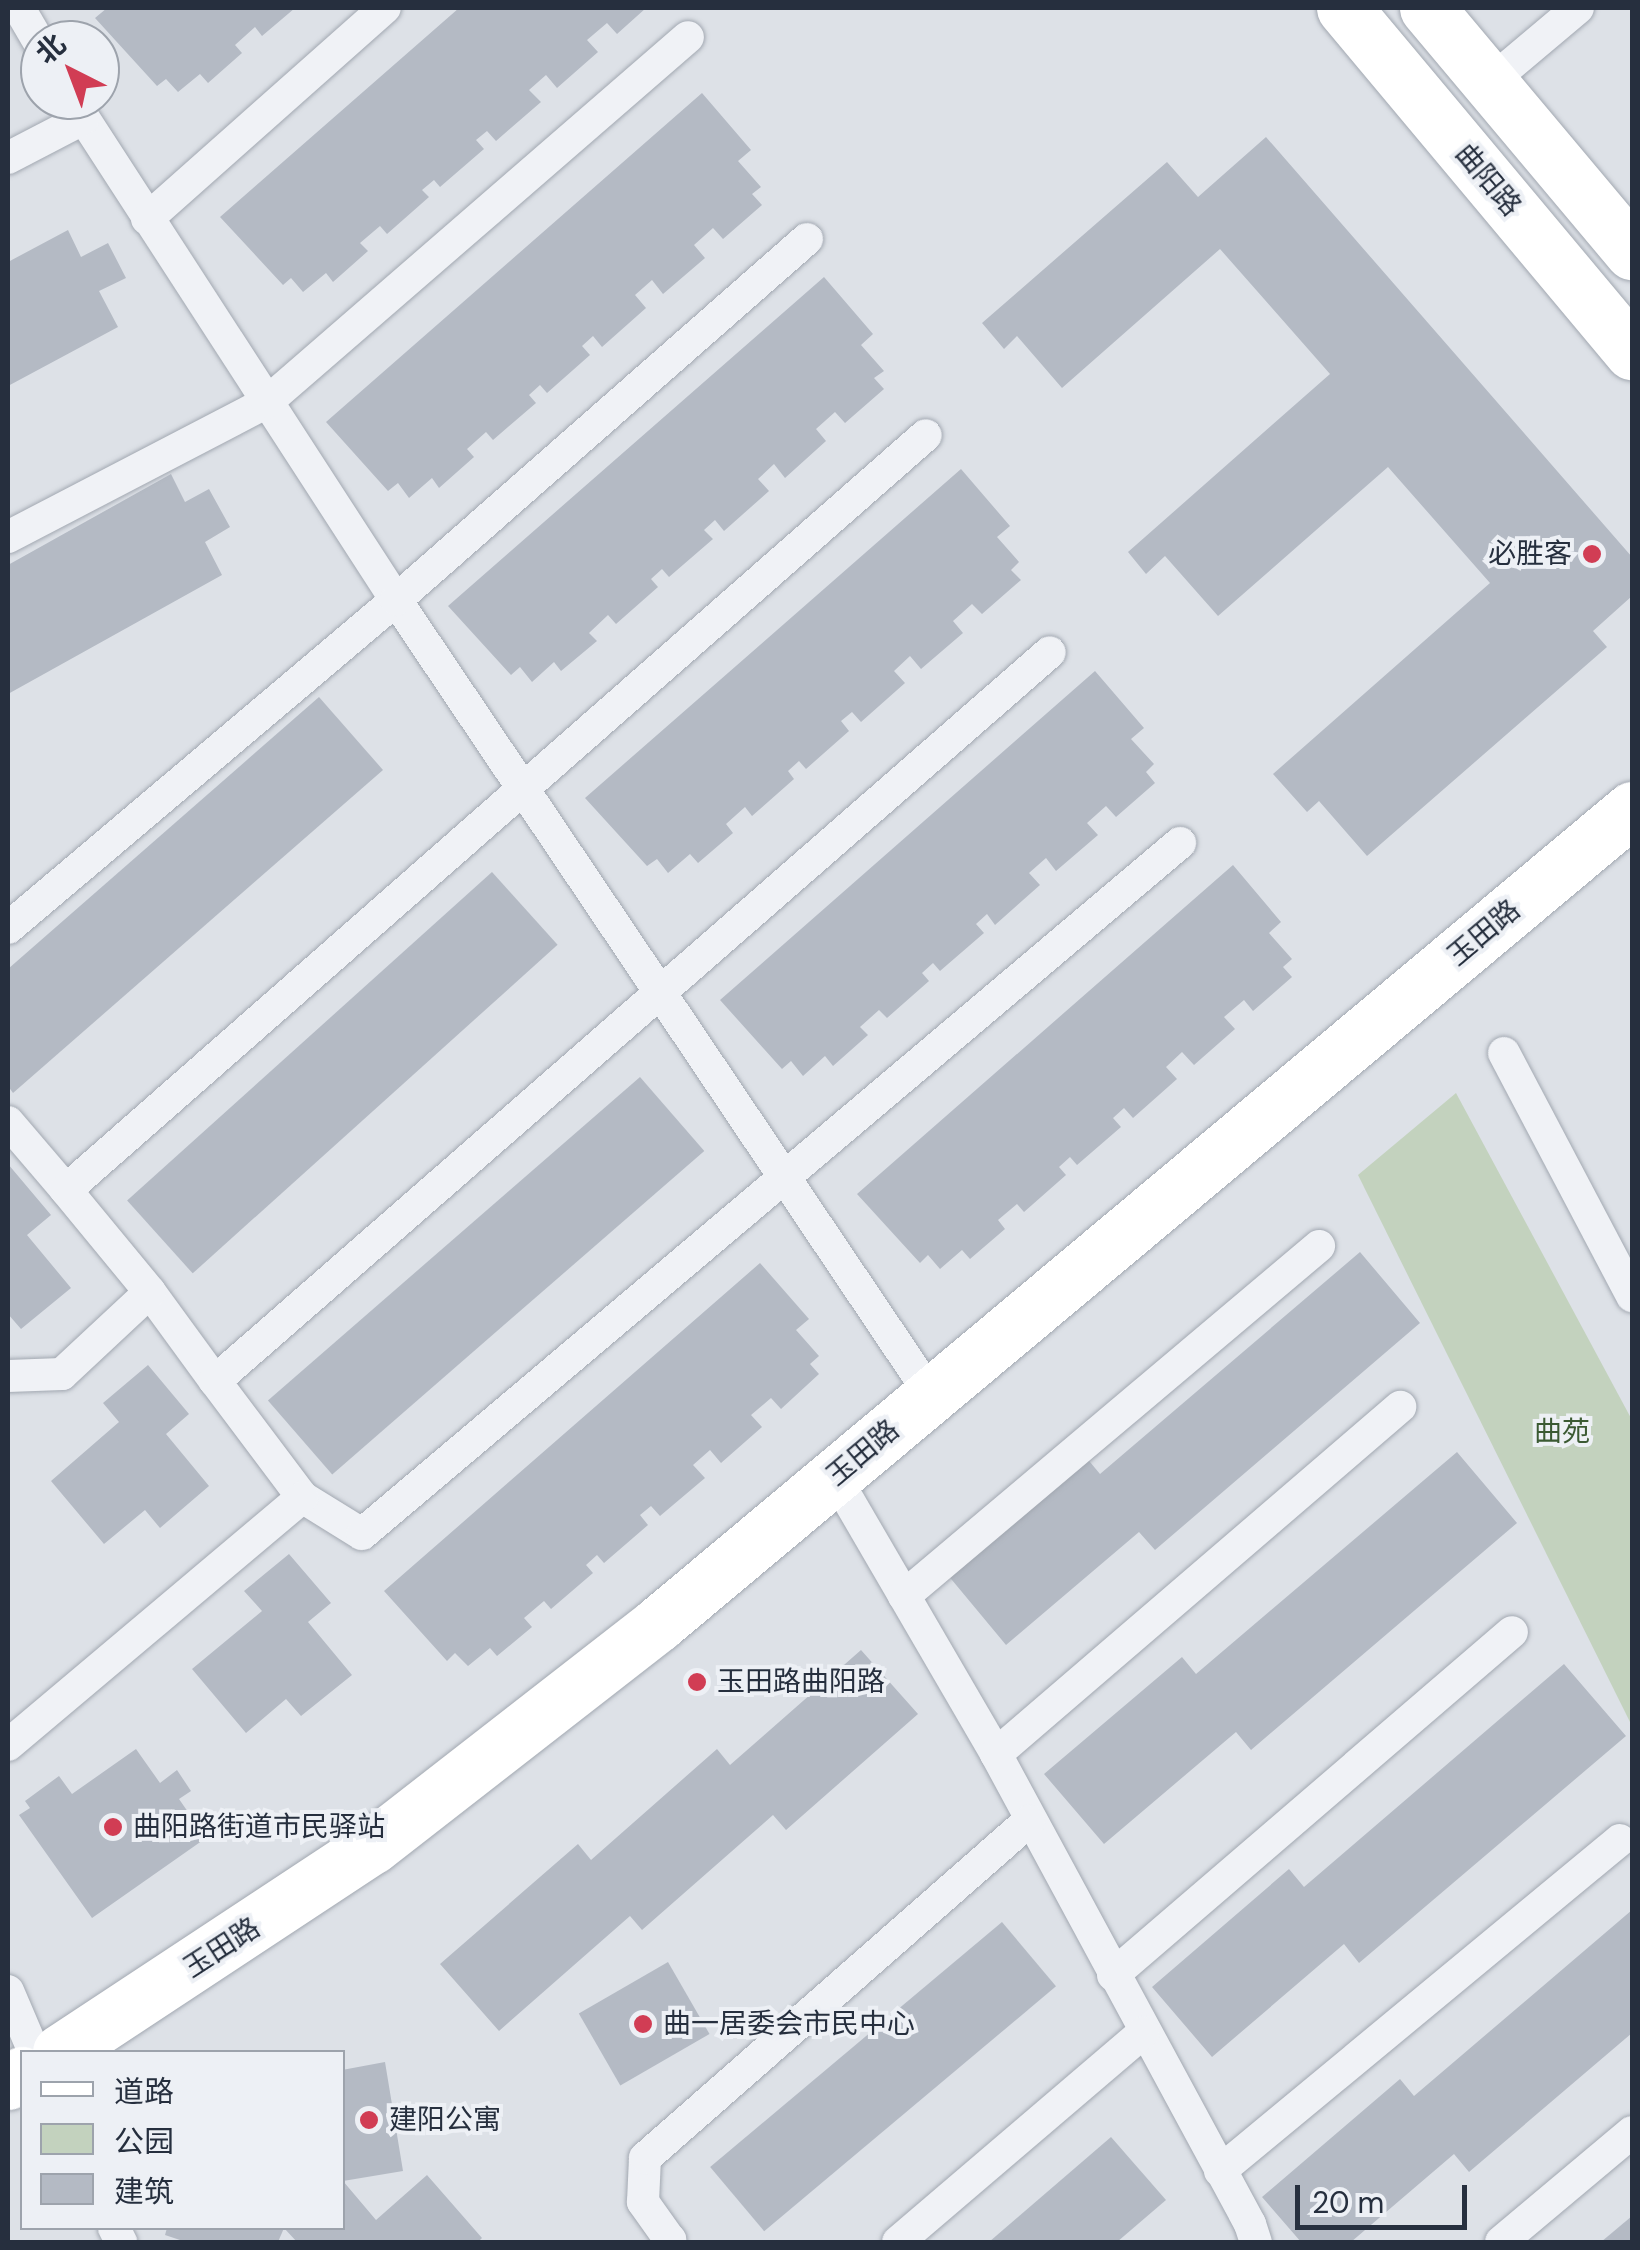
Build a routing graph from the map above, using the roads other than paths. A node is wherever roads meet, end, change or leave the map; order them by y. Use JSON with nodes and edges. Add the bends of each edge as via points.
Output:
{"nodes":[{"id":1,"x":385,"y":8,"type":"edge"},
{"id":2,"x":1344,"y":8,"type":"edge"},
{"id":3,"x":1427,"y":8,"type":"edge"},
{"id":4,"x":1578,"y":8,"type":"edge"},
{"id":5,"x":688,"y":37,"type":"dead end"},
{"id":6,"x":1490,"y":82,"type":"junction"},
{"id":7,"x":63,"y":120,"type":"edge"},
{"id":8,"x":84,"y":120,"type":"edge"},
{"id":9,"x":8,"y":158,"type":"edge"},
{"id":10,"x":147,"y":218,"type":"junction"},
{"id":11,"x":807,"y":239,"type":"dead end"},
{"id":12,"x":1632,"y":252,"type":"edge"},
{"id":13,"x":1632,"y":352,"type":"edge"},
{"id":14,"x":267,"y":402,"type":"junction"},
{"id":15,"x":926,"y":435,"type":"dead end"},
{"id":16,"x":8,"y":537,"type":"edge"},
{"id":17,"x":396,"y":600,"type":"junction"},
{"id":18,"x":1050,"y":652,"type":"dead end"},
{"id":19,"x":525,"y":790,"type":"junction"},
{"id":20,"x":1632,"y":809,"type":"edge"},
{"id":21,"x":1180,"y":844,"type":"dead end"},
{"id":22,"x":8,"y":928,"type":"edge"},
{"id":23,"x":662,"y":992,"type":"junction"},
{"id":24,"x":1504,"y":1053,"type":"dead end"},
{"id":25,"x":8,"y":1122,"type":"edge"},
{"id":26,"x":784,"y":1176,"type":"junction"},
{"id":27,"x":66,"y":1190,"type":"junction"},
{"id":28,"x":1319,"y":1246,"type":"dead end"},
{"id":29,"x":150,"y":1292,"type":"junction"},
{"id":30,"x":1632,"y":1296,"type":"edge"},
{"id":31,"x":8,"y":1376,"type":"edge"},
{"id":32,"x":215,"y":1381,"type":"junction"},
{"id":33,"x":931,"y":1396,"type":"junction"},
{"id":34,"x":1400,"y":1407,"type":"dead end"},
{"id":35,"x":835,"y":1477,"type":"junction"},
{"id":36,"x":302,"y":1496,"type":"junction"},
{"id":37,"x":904,"y":1596,"type":"junction"},
{"id":38,"x":1512,"y":1632,"type":"dead end"},
{"id":39,"x":8,"y":1745,"type":"edge"},
{"id":40,"x":996,"y":1754,"type":"junction"},
{"id":41,"x":1029,"y":1821,"type":"junction"},
{"id":42,"x":1620,"y":1840,"type":"dead end"},
{"id":43,"x":1112,"y":1975,"type":"junction"},
{"id":44,"x":8,"y":1991,"type":"edge"},
{"id":45,"x":1144,"y":2032,"type":"junction"},
{"id":46,"x":33,"y":2050,"type":"edge"},
{"id":47,"x":63,"y":2050,"type":"edge"},
{"id":48,"x":1632,"y":2132,"type":"edge"},
{"id":49,"x":1220,"y":2171,"type":"junction"},
{"id":50,"x":670,"y":2242,"type":"edge"},
{"id":51,"x":898,"y":2242,"type":"edge"},
{"id":52,"x":1256,"y":2242,"type":"edge"},
{"id":53,"x":1501,"y":2242,"type":"edge"}],
"edges":[{"from":1,"to":10,"type":"lane"},
{"from":2,"to":13,"type":"street","name":"曲阳路"},
{"from":3,"to":6,"type":"street"},
{"from":4,"to":6,"type":"lane"},
{"from":5,"to":14,"type":"lane"},
{"from":6,"to":12,"type":"street"},
{"from":7,"to":9,"type":"lane"},
{"from":8,"to":10,"type":"lane"},
{"from":10,"to":14,"type":"lane"},
{"from":11,"to":17,"type":"lane"},
{"from":14,"to":16,"type":"lane"},
{"from":14,"to":17,"type":"lane"},
{"from":15,"to":19,"type":"lane"},
{"from":17,"to":19,"type":"lane"},
{"from":17,"to":22,"type":"lane"},
{"from":18,"to":23,"type":"lane"},
{"from":19,"to":23,"type":"lane"},
{"from":19,"to":27,"type":"lane"},
{"from":20,"to":33,"type":"street","name":"玉田路"},
{"from":21,"to":26,"type":"lane"},
{"from":23,"to":26,"type":"lane"},
{"from":23,"to":32,"type":"lane"},
{"from":24,"to":30,"type":"lane"},
{"from":25,"to":27,"type":"lane"},
{"from":26,"to":33,"type":"lane"},
{"from":26,"to":36,"type":"lane","via":[[362,1534]]},
{"from":27,"to":29,"type":"lane"},
{"from":28,"to":37,"type":"lane"},
{"from":29,"to":31,"type":"lane","via":[[62,1374]]},
{"from":29,"to":32,"type":"lane"},
{"from":32,"to":36,"type":"lane"},
{"from":33,"to":35,"type":"street","name":"玉田路"},
{"from":34,"to":40,"type":"lane"},
{"from":35,"to":37,"type":"lane"},
{"from":35,"to":47,"type":"street","name":"玉田路","via":[[373,1846]]},
{"from":36,"to":39,"type":"lane"},
{"from":37,"to":40,"type":"lane"},
{"from":38,"to":43,"type":"lane"},
{"from":40,"to":41,"type":"lane"},
{"from":41,"to":43,"type":"lane"},
{"from":41,"to":50,"type":"lane","via":[[645,2158],[643,2202]]},
{"from":42,"to":49,"type":"lane"},
{"from":43,"to":45,"type":"lane"},
{"from":44,"to":46,"type":"lane"},
{"from":45,"to":49,"type":"lane"},
{"from":45,"to":51,"type":"lane"},
{"from":48,"to":53,"type":"lane"},
{"from":49,"to":52,"type":"lane"}]}
